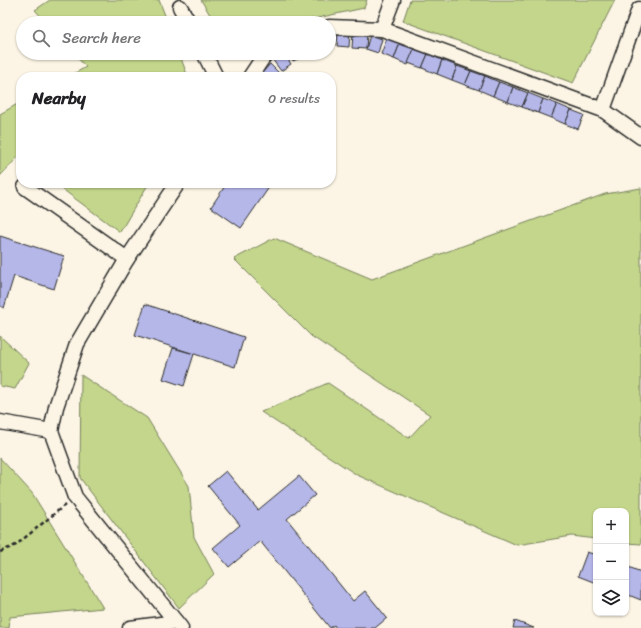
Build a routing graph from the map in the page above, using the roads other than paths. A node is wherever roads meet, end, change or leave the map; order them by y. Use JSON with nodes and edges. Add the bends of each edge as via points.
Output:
{"nodes":[{"id":1,"x":393,"y":0,"type":"edge"},
{"id":2,"x":180,"y":7,"type":"dead end"},
{"id":3,"x":639,"y":9,"type":"dead end"},
{"id":4,"x":185,"y":16,"type":"edge"},
{"id":5,"x":336,"y":27,"type":"edge"},
{"id":6,"x":382,"y":29,"type":"junction"},
{"id":7,"x":208,"y":60,"type":"edge"},
{"id":8,"x":261,"y":60,"type":"edge"},
{"id":9,"x":214,"y":72,"type":"edge"},
{"id":10,"x":253,"y":72,"type":"edge"},
{"id":11,"x":603,"y":110,"type":"junction"},
{"id":12,"x":641,"y":137,"type":"edge"},
{"id":13,"x":25,"y":188,"type":"edge"},
{"id":14,"x":175,"y":188,"type":"edge"},
{"id":15,"x":127,"y":259,"type":"junction"},
{"id":16,"x":0,"y":422,"type":"edge"},
{"id":17,"x":51,"y":432,"type":"junction"},
{"id":18,"x":178,"y":625,"type":"edge"},
{"id":19,"x":130,"y":628,"type":"edge"}],
"edges":[{"from":1,"to":6,"type":"lane"},
{"from":2,"to":4,"type":"lane"},
{"from":3,"to":11,"type":"lane"},
{"from":5,"to":6,"type":"lane"},
{"from":6,"to":11,"type":"lane"},
{"from":7,"to":9,"type":"lane"},
{"from":8,"to":10,"type":"lane"},
{"from":11,"to":12,"type":"lane"},
{"from":13,"to":15,"type":"lane"},
{"from":14,"to":15,"type":"lane"},
{"from":15,"to":17,"type":"lane","via":[[76,344],[56,407]]},
{"from":16,"to":17,"type":"lane"},
{"from":17,"to":18,"type":"lane","via":[[75,497]]},
{"from":18,"to":19,"type":"lane"}]}
